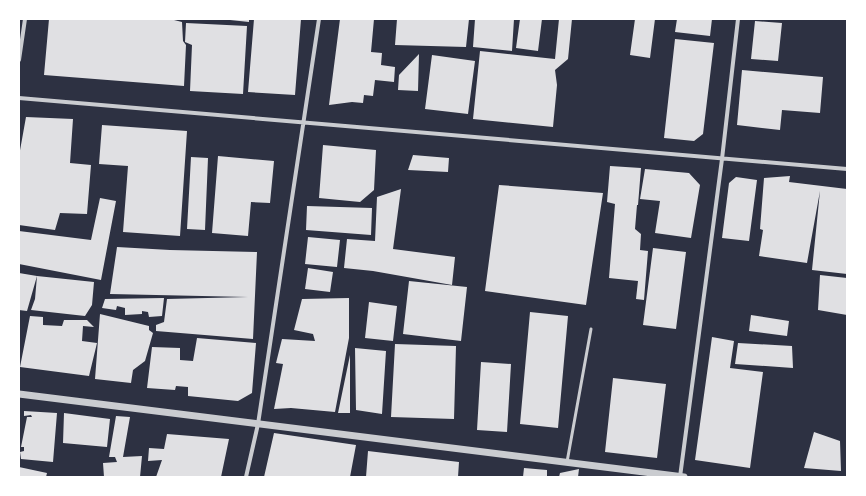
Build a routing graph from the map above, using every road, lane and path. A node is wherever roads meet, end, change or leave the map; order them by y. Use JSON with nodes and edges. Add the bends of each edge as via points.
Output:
{"nodes":[{"id":1,"x":25,"y":19,"type":"edge"},
{"id":2,"x":319,"y":19,"type":"edge"},
{"id":3,"x":738,"y":19,"type":"edge"},
{"id":4,"x":19,"y":60,"type":"edge"},
{"id":5,"x":19,"y":98,"type":"edge"},
{"id":6,"x":304,"y":122,"type":"junction"},
{"id":7,"x":722,"y":159,"type":"junction"},
{"id":8,"x":847,"y":169,"type":"edge"},
{"id":9,"x":591,"y":329,"type":"dead end"},
{"id":10,"x":19,"y":394,"type":"edge"},
{"id":11,"x":258,"y":424,"type":"junction"},
{"id":12,"x":567,"y":462,"type":"junction"},
{"id":13,"x":246,"y":477,"type":"edge"},
{"id":14,"x":680,"y":477,"type":"edge"},
{"id":15,"x":684,"y":477,"type":"edge"}],
"edges":[{"from":1,"to":4,"type":"street"},
{"from":2,"to":6,"type":"street"},
{"from":3,"to":7,"type":"street"},
{"from":5,"to":6,"type":"street"},
{"from":6,"to":7,"type":"street"},
{"from":6,"to":11,"type":"street"},
{"from":7,"to":8,"type":"street"},
{"from":7,"to":14,"type":"street"},
{"from":9,"to":12,"type":"lane"},
{"from":10,"to":11,"type":"street"},
{"from":11,"to":12,"type":"street"},
{"from":11,"to":13,"type":"street"},
{"from":12,"to":14,"type":"street"},
{"from":14,"to":15,"type":"street"}]}
